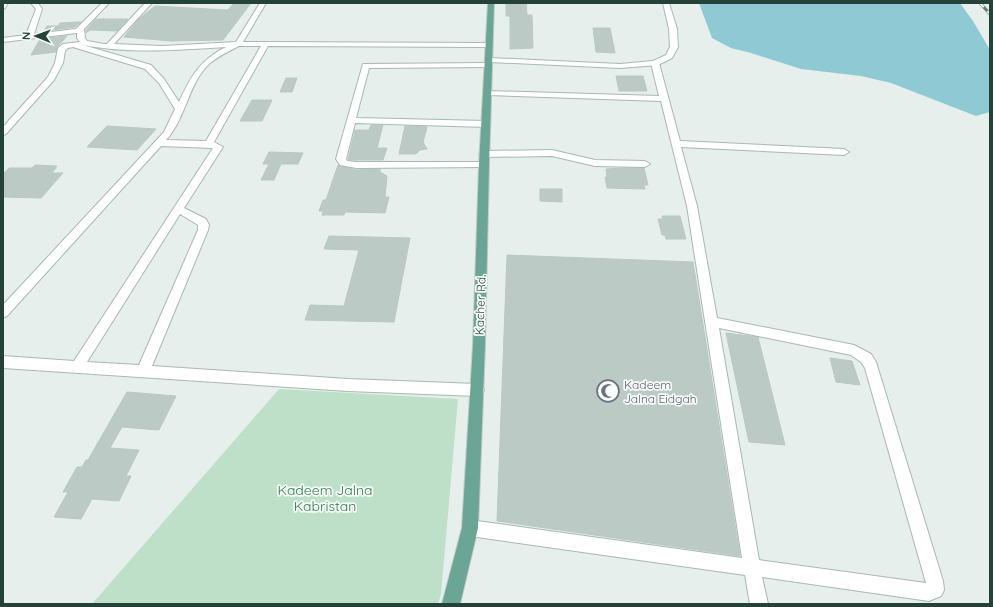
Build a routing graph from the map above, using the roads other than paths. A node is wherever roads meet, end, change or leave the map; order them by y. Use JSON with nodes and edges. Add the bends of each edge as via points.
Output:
{"nodes":[{"id":1,"x":5,"y":3,"type":"edge"},
{"id":2,"x":34,"y":3,"type":"edge"},
{"id":3,"x":106,"y":3,"type":"edge"},
{"id":4,"x":149,"y":3,"type":"edge"},
{"id":5,"x":263,"y":3,"type":"edge"},
{"id":6,"x":491,"y":3,"type":"edge"},
{"id":7,"x":666,"y":3,"type":"edge"},
{"id":8,"x":3,"y":7,"type":"edge"},
{"id":9,"x":80,"y":31,"type":"junction"},
{"id":10,"x":29,"y":37,"type":"junction"},
{"id":11,"x":3,"y":40,"type":"edge"},
{"id":12,"x":85,"y":43,"type":"junction"},
{"id":13,"x":238,"y":44,"type":"junction"},
{"id":14,"x":266,"y":44,"type":"junction"},
{"id":15,"x":74,"y":45,"type":"junction"},
{"id":16,"x":489,"y":45,"type":"junction"},
{"id":17,"x":108,"y":47,"type":"junction"},
{"id":18,"x":488,"y":62,"type":"junction"},
{"id":19,"x":655,"y":63,"type":"junction"},
{"id":20,"x":488,"y":93,"type":"junction"},
{"id":21,"x":665,"y":99,"type":"junction"},
{"id":22,"x":179,"y":109,"type":"junction"},
{"id":23,"x":351,"y":120,"type":"junction"},
{"id":24,"x":486,"y":124,"type":"junction"},
{"id":25,"x":3,"y":132,"type":"edge"},
{"id":26,"x":159,"y":143,"type":"junction"},
{"id":27,"x":208,"y":144,"type":"junction"},
{"id":28,"x":676,"y":144,"type":"junction"},
{"id":29,"x":844,"y":152,"type":"dead end"},
{"id":30,"x":484,"y":160,"type":"junction"},
{"id":31,"x":645,"y":164,"type":"dead end"},
{"id":32,"x":179,"y":209,"type":"junction"},
{"id":33,"x":3,"y":313,"type":"edge"},
{"id":34,"x":711,"y":322,"type":"junction"},
{"id":35,"x":3,"y":362,"type":"edge"},
{"id":36,"x":76,"y":367,"type":"junction"},
{"id":37,"x":143,"y":372,"type":"junction"},
{"id":38,"x":477,"y":390,"type":"junction"},
{"id":39,"x":470,"y":528,"type":"junction"},
{"id":40,"x":752,"y":568,"type":"junction"},
{"id":41,"x":451,"y":604,"type":"edge"},
{"id":42,"x":759,"y":604,"type":"edge"}],
"edges":[{"from":1,"to":8,"type":"street"},
{"from":2,"to":10,"type":"street","via":[[39,9]]},
{"from":3,"to":9,"type":"street"},
{"from":4,"to":17,"type":"street"},
{"from":5,"to":13,"type":"street"},
{"from":6,"to":16,"type":"main road","name":"Kacher Rd."},
{"from":7,"to":19,"type":"street","via":[[673,29],[674,47],[669,56]]},
{"from":9,"to":10,"type":"street"},
{"from":9,"to":12,"type":"street"},
{"from":10,"to":11,"type":"street"},
{"from":12,"to":15,"type":"street"},
{"from":12,"to":17,"type":"street"},
{"from":13,"to":14,"type":"street"},
{"from":13,"to":17,"type":"street"},
{"from":13,"to":22,"type":"street","via":[[206,63]]},
{"from":14,"to":16,"type":"street"},
{"from":14,"to":27,"type":"street"},
{"from":15,"to":22,"type":"street","via":[[148,67],[166,86]]},
{"from":15,"to":25,"type":"street","via":[[66,46],[62,50],[51,78]]},
{"from":16,"to":18,"type":"main road","name":"Kacher Rd."},
{"from":18,"to":19,"type":"street","via":[[620,66]]},
{"from":18,"to":20,"type":"main road","name":"Kacher Rd."},
{"from":18,"to":23,"type":"street","via":[[366,66]]},
{"from":19,"to":21,"type":"street"},
{"from":20,"to":21,"type":"street"},
{"from":20,"to":24,"type":"main road","name":"Kacher Rd."},
{"from":21,"to":28,"type":"street"},
{"from":22,"to":26,"type":"street","via":[[168,133]]},
{"from":23,"to":24,"type":"street"},
{"from":23,"to":30,"type":"street","via":[[341,159],[343,163],[356,165]]},
{"from":24,"to":30,"type":"main road","name":"Kacher Rd."},
{"from":26,"to":27,"type":"street"},
{"from":26,"to":33,"type":"street"},
{"from":27,"to":32,"type":"street","via":[[217,146],[217,150]]},
{"from":28,"to":29,"type":"street"},
{"from":28,"to":34,"type":"street","via":[[692,206]]},
{"from":30,"to":31,"type":"street","via":[[552,153],[595,163]]},
{"from":30,"to":38,"type":"main road","name":"Kacher Rd."},
{"from":32,"to":36,"type":"street"},
{"from":32,"to":37,"type":"street","via":[[202,222],[203,230]]},
{"from":34,"to":40,"type":"street"},
{"from":34,"to":40,"type":"street","via":[[854,350],[866,358],[871,366],[935,582],[935,590],[929,592]]},
{"from":35,"to":36,"type":"street"},
{"from":36,"to":37,"type":"street"},
{"from":37,"to":38,"type":"street"},
{"from":38,"to":39,"type":"main road","name":"Kacher Rd."},
{"from":39,"to":40,"type":"street"},
{"from":39,"to":41,"type":"main road","name":"Kacher Rd."},
{"from":40,"to":42,"type":"street"}]}
